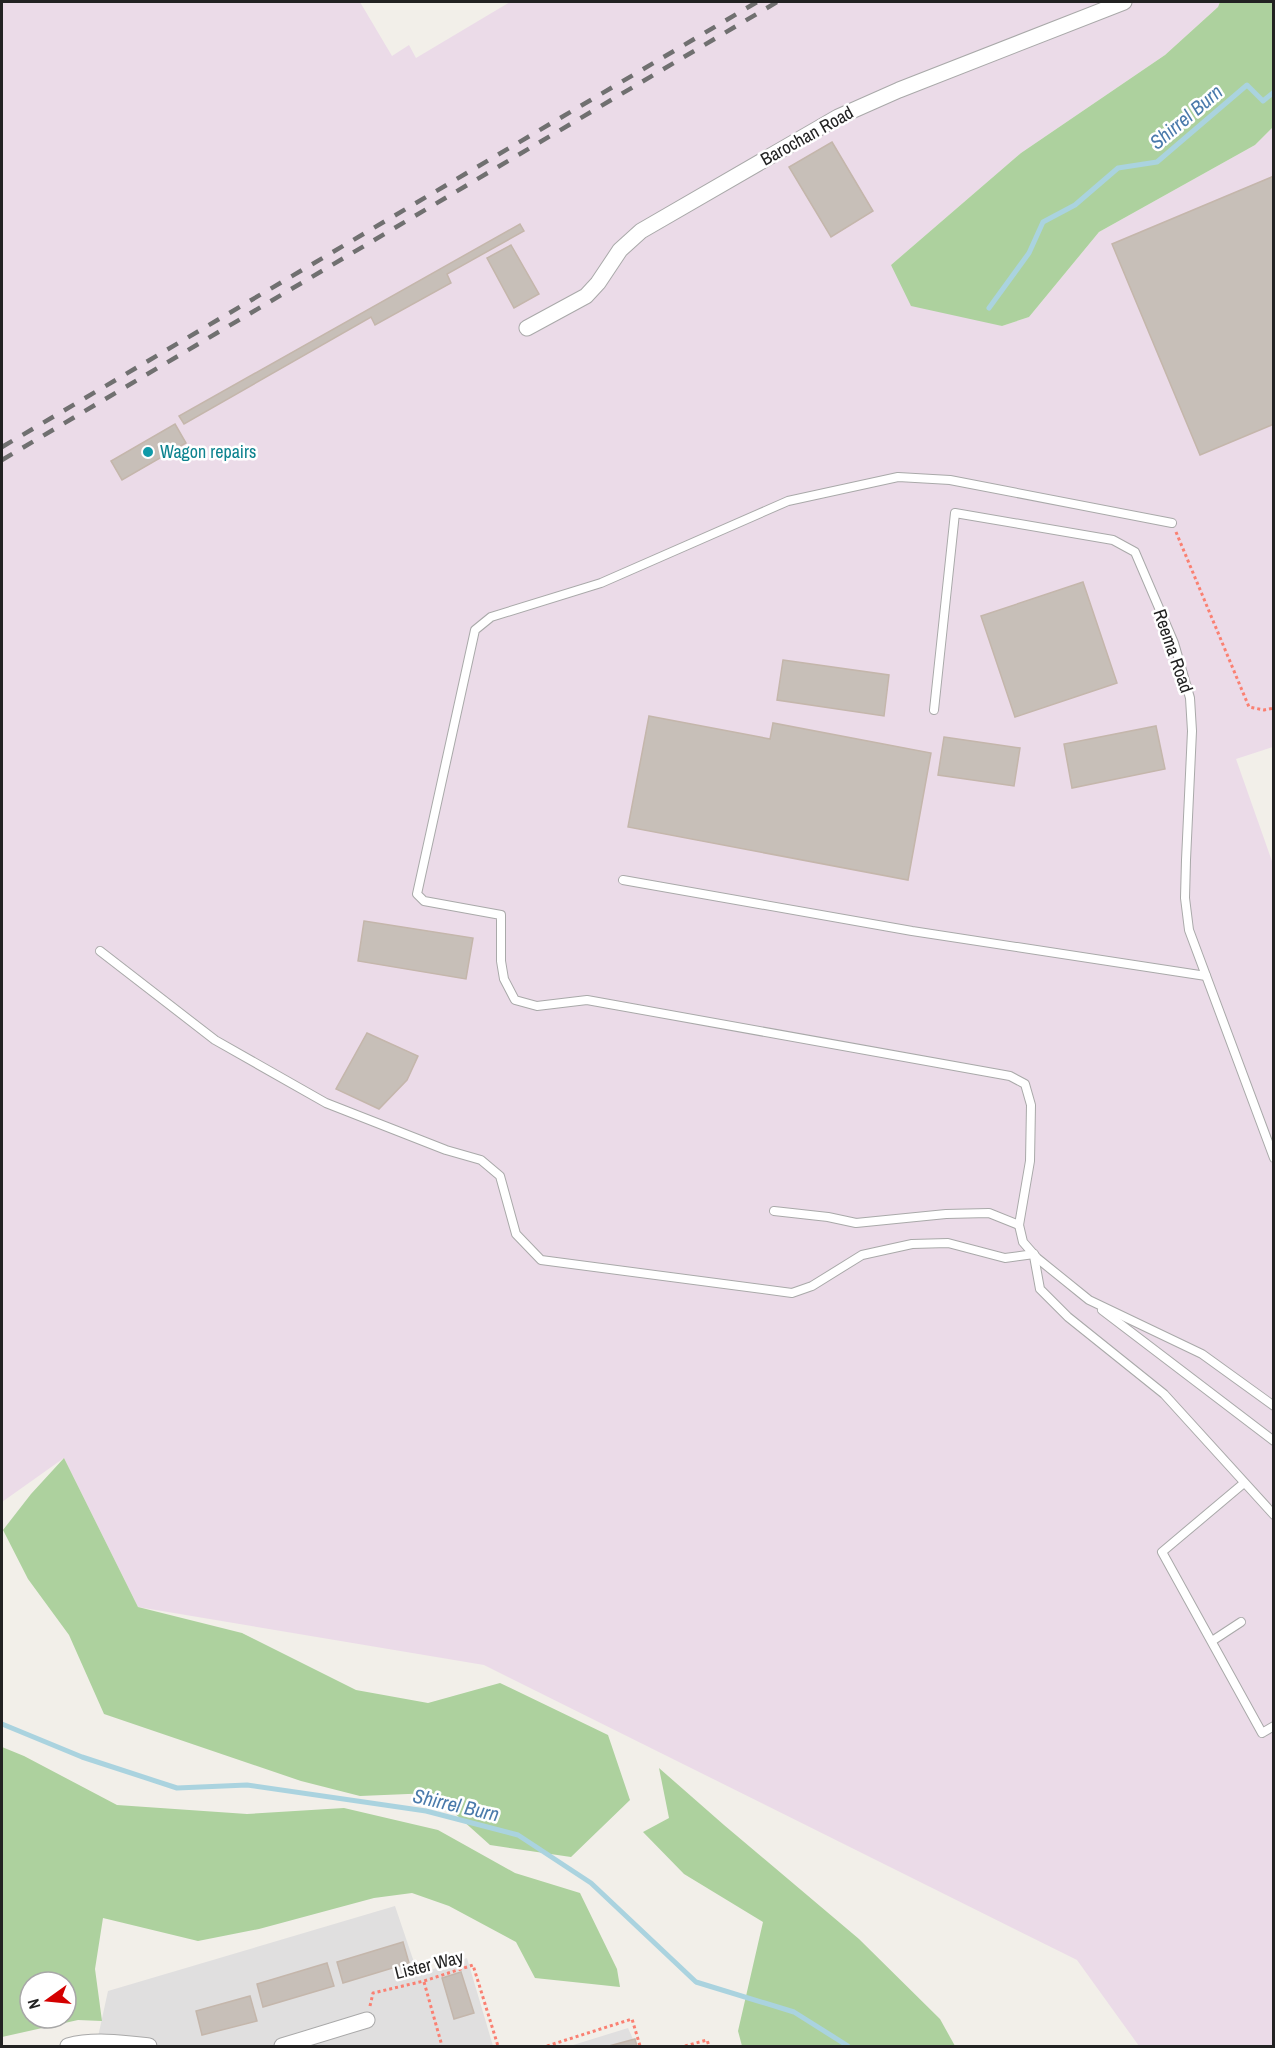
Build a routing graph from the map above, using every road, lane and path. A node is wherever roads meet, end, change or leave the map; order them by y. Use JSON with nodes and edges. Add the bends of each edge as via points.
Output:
{"nodes":[{"id":1,"x":1124,"y":2,"type":"edge"},
{"id":2,"x":527,"y":328,"type":"dead end"},
{"id":3,"x":1172,"y":523,"type":"joint"},
{"id":4,"x":1274,"y":708,"type":"edge"},
{"id":5,"x":934,"y":711,"type":"dead end"},
{"id":6,"x":623,"y":880,"type":"dead end"},
{"id":7,"x":100,"y":951,"type":"dead end"},
{"id":8,"x":1206,"y":976,"type":"junction"},
{"id":9,"x":1274,"y":1158,"type":"edge"},
{"id":10,"x":774,"y":1211,"type":"dead end"},
{"id":11,"x":1019,"y":1225,"type":"junction"},
{"id":12,"x":1034,"y":1254,"type":"junction"},
{"id":13,"x":1089,"y":1300,"type":"junction"},
{"id":14,"x":1274,"y":1406,"type":"edge"},
{"id":15,"x":1274,"y":1441,"type":"edge"},
{"id":16,"x":1244,"y":1483,"type":"junction"},
{"id":17,"x":1274,"y":1515,"type":"edge"},
{"id":18,"x":1241,"y":1622,"type":"dead end"},
{"id":19,"x":1212,"y":1641,"type":"junction"},
{"id":20,"x":1274,"y":1726,"type":"edge"},
{"id":21,"x":424,"y":1981,"type":"junction"},
{"id":22,"x":367,"y":2020,"type":"joint"},
{"id":23,"x":68,"y":2046,"type":"edge"},
{"id":24,"x":149,"y":2046,"type":"edge"},
{"id":25,"x":282,"y":2046,"type":"edge"},
{"id":26,"x":442,"y":2046,"type":"edge"},
{"id":27,"x":498,"y":2046,"type":"edge"},
{"id":28,"x":548,"y":2046,"type":"edge"},
{"id":29,"x":640,"y":2046,"type":"edge"},
{"id":30,"x":685,"y":2046,"type":"edge"},
{"id":31,"x":709,"y":2046,"type":"edge"}],
"edges":[{"from":1,"to":2,"type":"street","name":"Barochan Road","via":[[838,117],[641,231],[620,250],[586,296]]},
{"from":3,"to":4,"type":"path","via":[[1249,706]]},
{"from":3,"to":11,"type":"lane","via":[[950,480],[898,477],[788,501],[601,583],[491,617],[475,630],[417,894],[424,901],[501,915],[504,980],[515,1000],[537,1006],[587,1000],[1010,1076],[1025,1084],[1031,1105],[1030,1161]]},
{"from":5,"to":8,"type":"lane","name":"Reema Road","via":[[955,513],[1113,540],[1135,552],[1174,643],[1190,698],[1185,898],[1189,930]]},
{"from":6,"to":8,"type":"lane","via":[[912,931]]},
{"from":7,"to":12,"type":"lane","via":[[215,1040],[326,1103],[481,1160],[500,1176],[516,1234],[541,1260],[792,1293],[812,1286],[862,1255],[912,1244],[948,1243],[1005,1258]]},
{"from":8,"to":9,"type":"lane","name":"Reema Road"},
{"from":10,"to":11,"type":"lane","via":[[856,1223],[989,1213]]},
{"from":11,"to":12,"type":"lane","via":[[1023,1242]]},
{"from":12,"to":13,"type":"lane"},
{"from":12,"to":16,"type":"lane","via":[[1040,1289],[1068,1317],[1164,1394]]},
{"from":13,"to":14,"type":"lane","via":[[1202,1354]]},
{"from":13,"to":15,"type":"lane"},
{"from":16,"to":17,"type":"lane"},
{"from":16,"to":19,"type":"lane","via":[[1161,1552]]},
{"from":18,"to":19,"type":"lane"},
{"from":19,"to":20,"type":"lane","via":[[1262,1733]]},
{"from":21,"to":22,"type":"path","name":"Lister Way","via":[[373,1993]]},
{"from":21,"to":26,"type":"path"},
{"from":21,"to":27,"type":"path","name":"Lister Way","via":[[473,1965]]},
{"from":22,"to":25,"type":"street"},
{"from":23,"to":24,"type":"street"},
{"from":28,"to":29,"type":"path","via":[[632,2019]]},
{"from":30,"to":31,"type":"path","via":[[707,2040]]}]}
